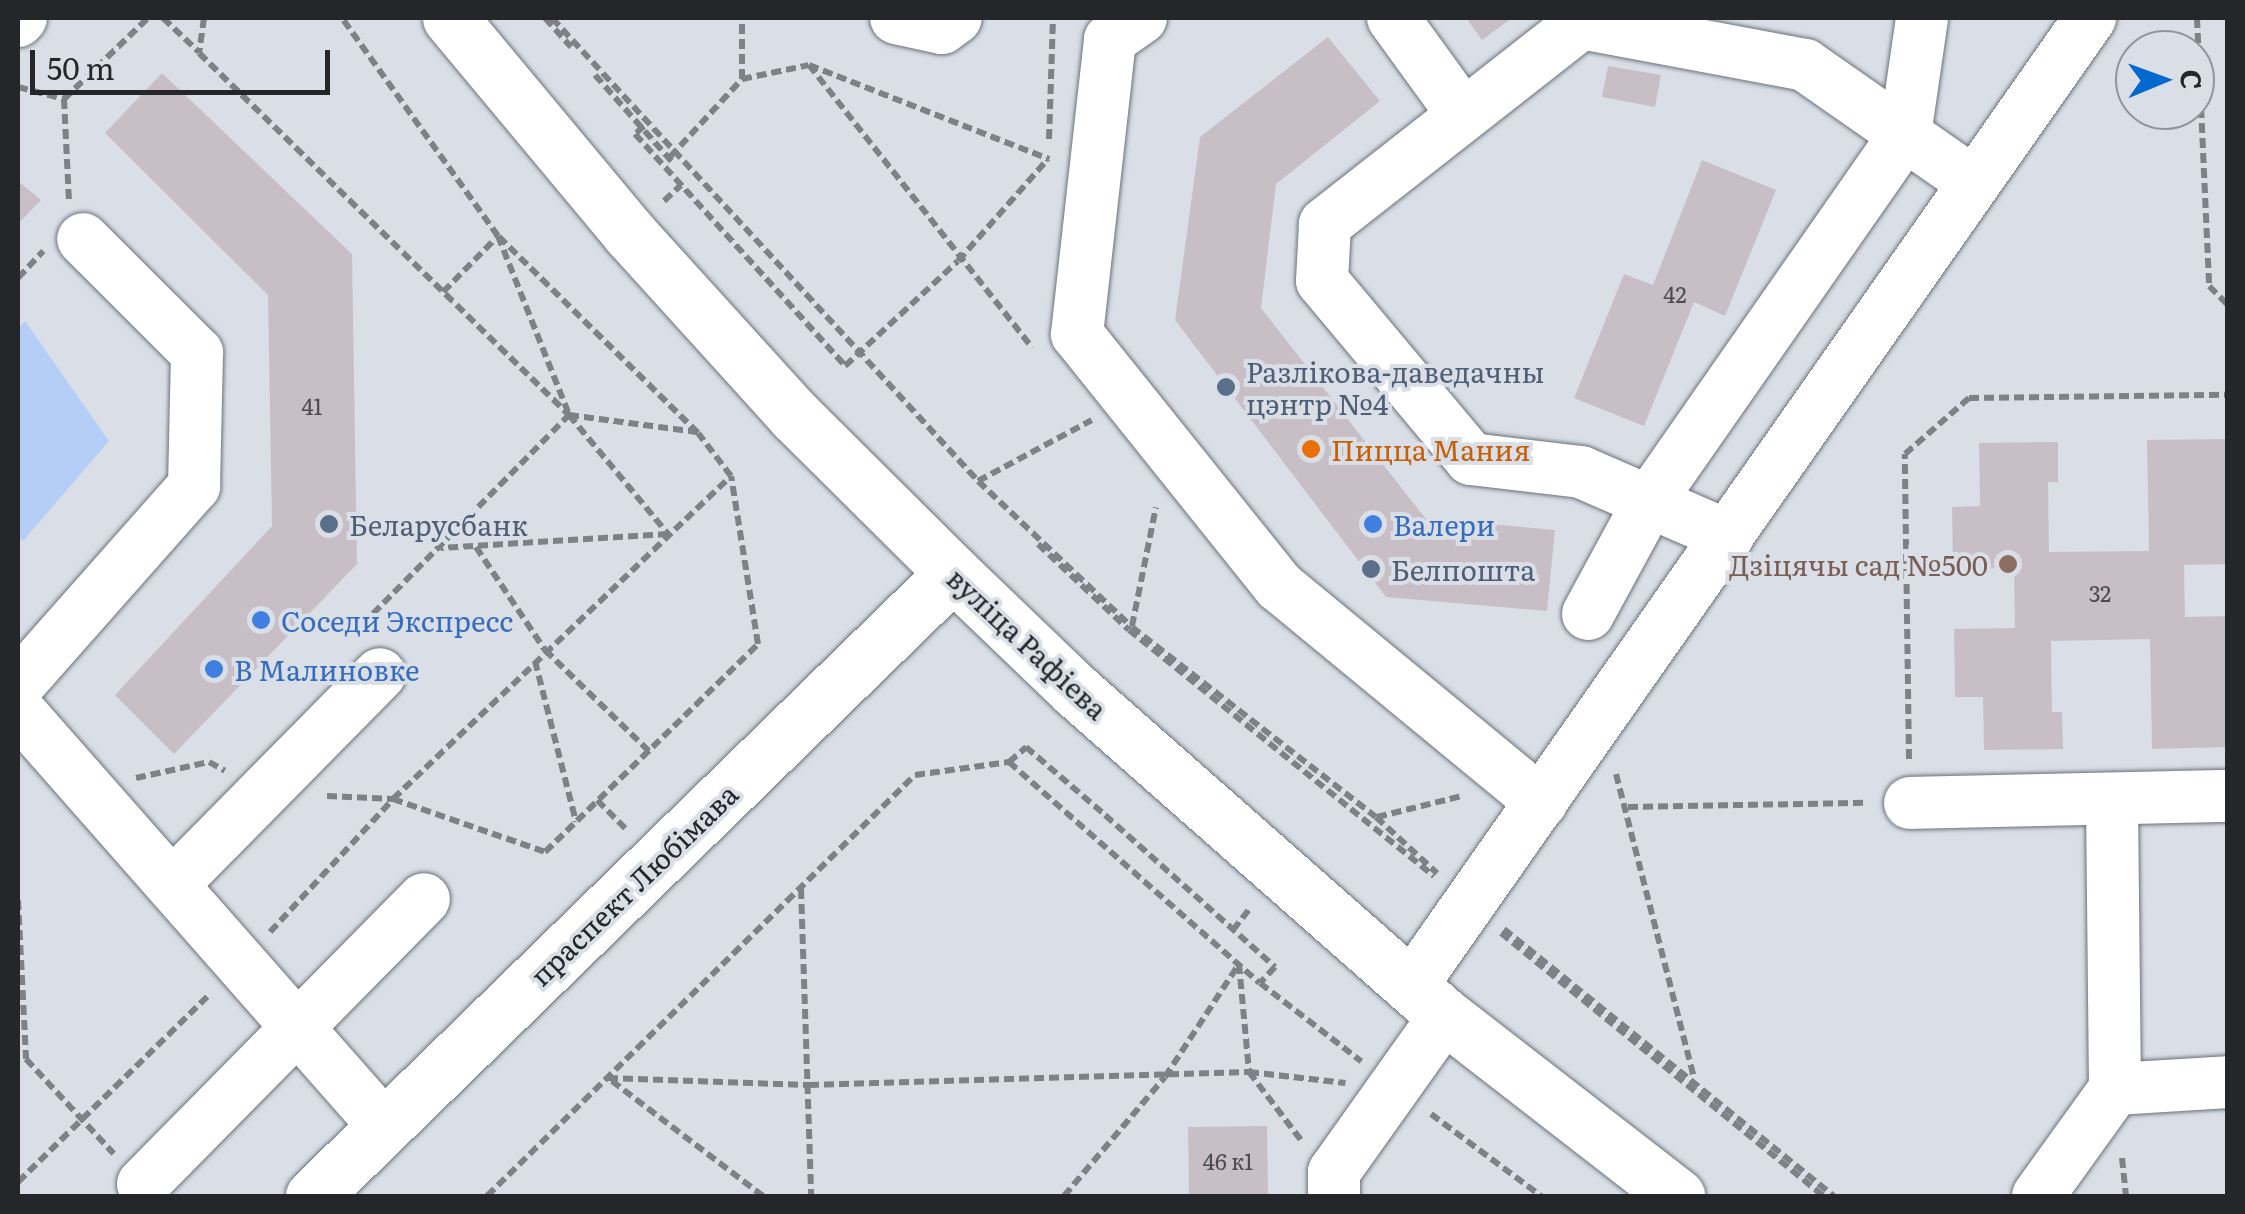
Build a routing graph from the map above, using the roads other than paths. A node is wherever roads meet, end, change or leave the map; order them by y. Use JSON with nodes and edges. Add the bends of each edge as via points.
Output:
{"nodes":[{"id":1,"x":450,"y":18,"type":"edge"},
{"id":2,"x":896,"y":18,"type":"edge"},
{"id":3,"x":956,"y":18,"type":"edge"},
{"id":4,"x":1141,"y":18,"type":"edge"},
{"id":5,"x":1392,"y":18,"type":"edge"},
{"id":6,"x":1922,"y":18,"type":"edge"},
{"id":7,"x":2090,"y":18,"type":"edge"},
{"id":8,"x":1462,"y":112,"type":"junction"},
{"id":9,"x":1906,"y":135,"type":"junction"},
{"id":10,"x":1974,"y":183,"type":"junction"},
{"id":11,"x":70,"y":227,"type":"road end"},
{"id":12,"x":1650,"y":500,"type":"junction"},
{"id":13,"x":1728,"y":536,"type":"junction"},
{"id":14,"x":953,"y":573,"type":"junction"},
{"id":15,"x":1588,"y":614,"type":"dead end"},
{"id":16,"x":380,"y":674,"type":"road end"},
{"id":17,"x":18,"y":685,"type":"edge"},
{"id":18,"x":18,"y":710,"type":"edge"},
{"id":19,"x":1530,"y":793,"type":"junction"},
{"id":20,"x":2228,"y":796,"type":"edge"},
{"id":21,"x":2112,"y":799,"type":"junction"},
{"id":22,"x":1910,"y":802,"type":"road end"},
{"id":23,"x":172,"y":885,"type":"junction"},
{"id":24,"x":424,"y":899,"type":"dead end"},
{"id":25,"x":1429,"y":1001,"type":"junction"},
{"id":26,"x":296,"y":1025,"type":"junction"},
{"id":27,"x":2228,"y":1082,"type":"edge"},
{"id":28,"x":2115,"y":1089,"type":"junction"},
{"id":29,"x":384,"y":1126,"type":"junction"},
{"id":30,"x":143,"y":1184,"type":"road end"},
{"id":31,"x":1334,"y":1184,"type":"edge"},
{"id":32,"x":313,"y":1196,"type":"edge"},
{"id":33,"x":1677,"y":1196,"type":"edge"},
{"id":34,"x":2038,"y":1196,"type":"edge"}],
"edges":[{"from":1,"to":14,"type":"main road","name":"вуліца Рафіева","via":[[654,262],[794,415]]},
{"from":2,"to":3,"type":"lane","via":[[942,28]]},
{"from":4,"to":19,"type":"lane","via":[[1110,40],[1072,161],[1077,334],[1279,586]]},
{"from":5,"to":8,"type":"lane"},
{"from":6,"to":9,"type":"lane"},
{"from":7,"to":10,"type":"lane"},
{"from":8,"to":9,"type":"lane","via":[[1581,23],[1805,65]]},
{"from":8,"to":12,"type":"lane","via":[[1324,224],[1322,281],[1472,459],[1581,472]]},
{"from":9,"to":10,"type":"lane"},
{"from":9,"to":12,"type":"lane"},
{"from":10,"to":13,"type":"lane"},
{"from":11,"to":17,"type":"lane","via":[[197,352],[194,486]]},
{"from":12,"to":13,"type":"lane"},
{"from":12,"to":15,"type":"lane"},
{"from":13,"to":19,"type":"lane","via":[[1598,721]]},
{"from":14,"to":25,"type":"main road","name":"вуліца Рафіева","via":[[1075,690]]},
{"from":14,"to":29,"type":"main road","name":"праспект Любімава"},
{"from":16,"to":23,"type":"lane"},
{"from":18,"to":23,"type":"lane"},
{"from":19,"to":25,"type":"lane","via":[[1469,905]]},
{"from":20,"to":21,"type":"lane"},
{"from":21,"to":22,"type":"lane"},
{"from":21,"to":28,"type":"lane"},
{"from":23,"to":26,"type":"lane"},
{"from":24,"to":26,"type":"lane"},
{"from":25,"to":31,"type":"lane","via":[[1396,1088]]},
{"from":25,"to":33,"type":"main road","name":"вуліца Рафіева"},
{"from":26,"to":29,"type":"lane"},
{"from":26,"to":30,"type":"lane"},
{"from":27,"to":28,"type":"lane"},
{"from":28,"to":34,"type":"lane"},
{"from":29,"to":32,"type":"main road","name":"праспект Любімава"}]}
